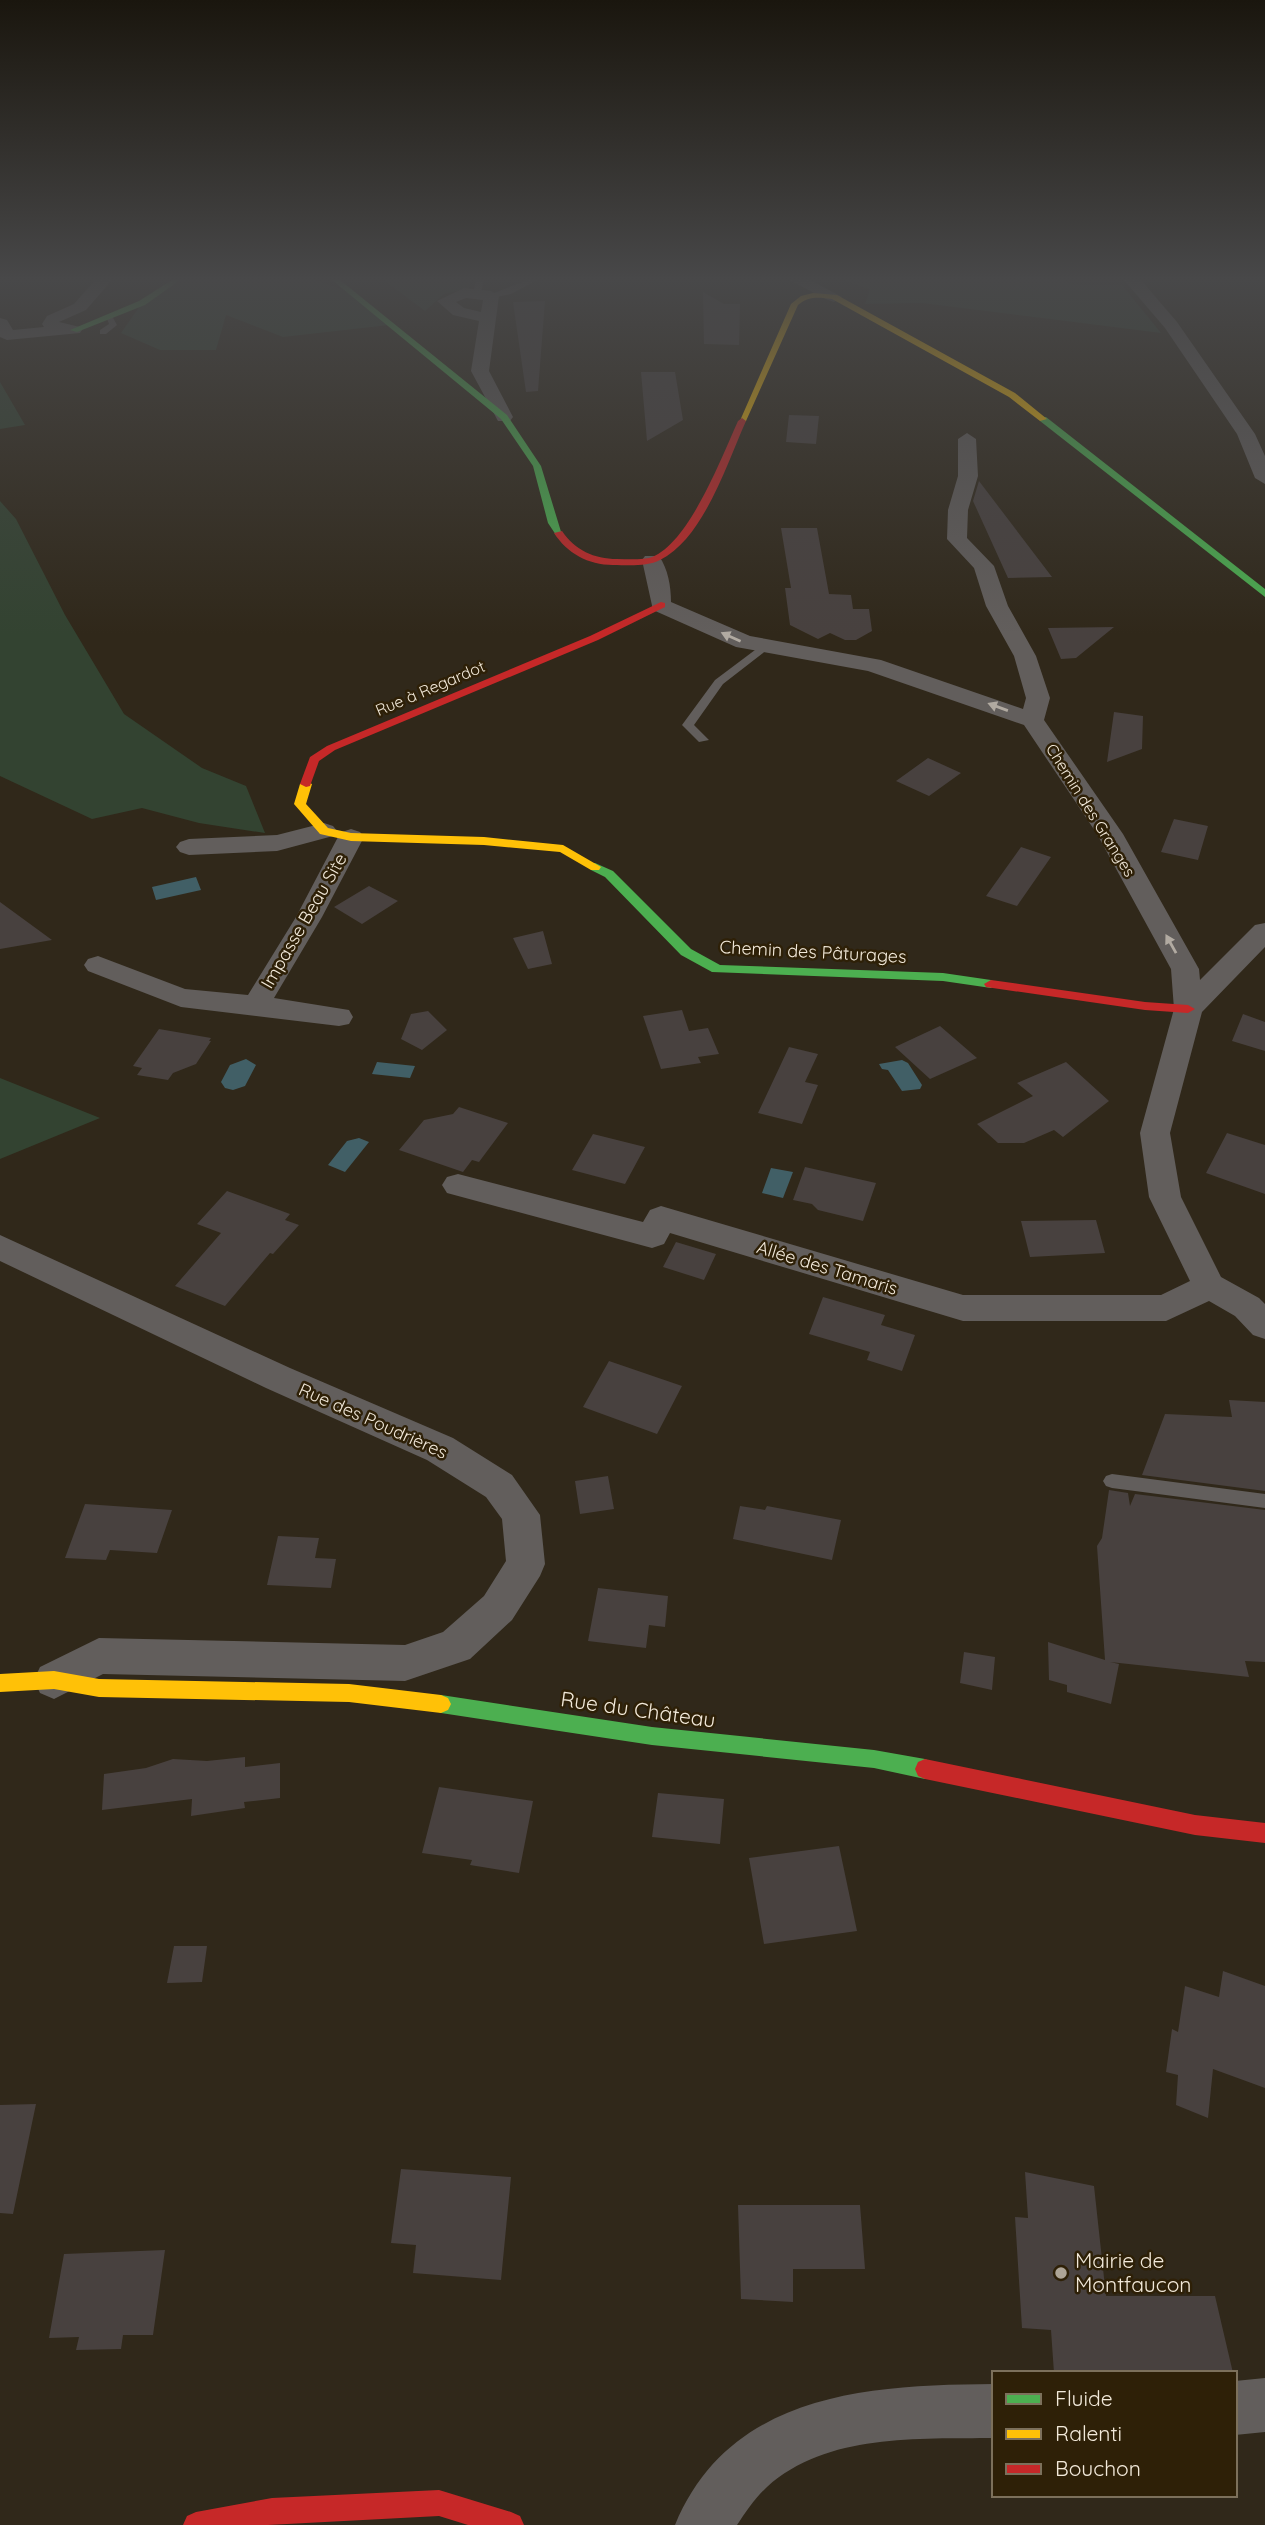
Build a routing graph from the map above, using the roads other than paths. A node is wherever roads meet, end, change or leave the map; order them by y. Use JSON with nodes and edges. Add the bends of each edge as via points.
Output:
{"nodes":[{"id":1,"x":480,"y":398,"type":"edge"},
{"id":2,"x":494,"y":398,"type":"edge"},
{"id":3,"x":752,"y":398,"type":"edge"},
{"id":4,"x":1016,"y":398,"type":"edge"},
{"id":5,"x":1221,"y":398,"type":"edge"},
{"id":6,"x":504,"y":417,"type":"junction"},
{"id":7,"x":967,"y":439,"type":"dead end"},
{"id":8,"x":1265,"y":478,"type":"edge"},
{"id":9,"x":652,"y":560,"type":"junction"},
{"id":10,"x":1265,"y":594,"type":"edge"},
{"id":11,"x":661,"y":605,"type":"junction"},
{"id":12,"x":767,"y":646,"type":"junction"},
{"id":13,"x":1032,"y":720,"type":"junction"},
{"id":14,"x":704,"y":740,"type":"dead end"},
{"id":15,"x":324,"y":831,"type":"junction"},
{"id":16,"x":351,"y":837,"type":"junction"},
{"id":17,"x":189,"y":847,"type":"dead end"},
{"id":18,"x":1265,"y":931,"type":"edge"},
{"id":19,"x":98,"y":965,"type":"dead end"},
{"id":20,"x":256,"y":1005,"type":"junction"},
{"id":21,"x":1188,"y":1009,"type":"junction"},
{"id":22,"x":338,"y":1017,"type":"dead end"},
{"id":23,"x":458,"y":1185,"type":"dead end"},
{"id":24,"x":0,"y":1247,"type":"edge"},
{"id":25,"x":1209,"y":1286,"type":"junction"},
{"id":26,"x":1265,"y":1326,"type":"edge"},
{"id":27,"x":1112,"y":1481,"type":"dead end"},
{"id":28,"x":1265,"y":1501,"type":"edge"},
{"id":29,"x":54,"y":1680,"type":"junction"},
{"id":30,"x":0,"y":1683,"type":"edge"},
{"id":31,"x":1265,"y":1833,"type":"edge"},
{"id":32,"x":1265,"y":2405,"type":"edge"},
{"id":33,"x":1237,"y":2408,"type":"edge"},
{"id":34,"x":992,"y":2412,"type":"edge"},
{"id":35,"x":196,"y":2525,"type":"edge"},
{"id":36,"x":511,"y":2525,"type":"edge"},
{"id":37,"x":704,"y":2525,"type":"edge"}],
"edges":[{"from":1,"to":6,"type":"street"},
{"from":2,"to":6,"type":"street"},
{"from":3,"to":9,"type":"street","via":[[692,524],[669,551]]},
{"from":4,"to":10,"type":"street"},
{"from":5,"to":8,"type":"street","via":[[1246,434]]},
{"from":6,"to":9,"type":"street","via":[[537,466],[553,523],[564,543],[604,562]]},
{"from":7,"to":13,"type":"street","via":[[968,476],[958,510],[957,539],[984,566],[997,606],[1025,656],[1038,698]]},
{"from":9,"to":11,"type":"street"},
{"from":12,"to":11,"type":"street","one_way":true,"via":[[744,642]]},
{"from":11,"to":15,"type":"street","name":"Rue à Regardot","via":[[314,759],[300,804]]},
{"from":13,"to":12,"type":"street","one_way":true,"via":[[873,665]]},
{"from":12,"to":14,"type":"lane","via":[[719,682],[688,725]]},
{"from":21,"to":13,"type":"street","name":"Chemin des Granges","one_way":true,"via":[[1185,969],[1111,834]]},
{"from":15,"to":16,"type":"street"},
{"from":15,"to":17,"type":"street","via":[[277,843]]},
{"from":16,"to":20,"type":"street","name":"Impasse Beau Site"},
{"from":16,"to":21,"type":"street","name":"Chemin des Pâturages","via":[[484,841],[563,849],[609,874],[686,952],[717,969],[943,977]]},
{"from":18,"to":21,"type":"street"},
{"from":19,"to":20,"type":"street","name":"Impasse Beau Site","via":[[181,998]]},
{"from":20,"to":22,"type":"street","name":"Impasse Beau Site"},
{"from":21,"to":25,"type":"street","name":"Chemin des Granges","via":[[1155,1133],[1165,1197]]},
{"from":23,"to":25,"type":"street","name":"Allée des Tamaris","via":[[652,1236],[661,1218],[963,1308],[1166,1308]]},
{"from":24,"to":29,"type":"street","name":"Rue des Poudrières","via":[[440,1449],[499,1486],[521,1515],[526,1564],[498,1608],[456,1646],[405,1663],[99,1656]]},
{"from":25,"to":26,"type":"street","via":[[1247,1307]]},
{"from":27,"to":28,"type":"lane"},
{"from":29,"to":30,"type":"street","name":"Rue du Château"},
{"from":29,"to":31,"type":"street","name":"Rue du Château","via":[[99,1688],[349,1693],[496,1711],[652,1736],[874,1759],[1195,1825]]},
{"from":32,"to":33,"type":"street"},
{"from":34,"to":37,"type":"street","via":[[876,2414],[802,2432],[749,2466]]},
{"from":35,"to":36,"type":"street","via":[[272,2511],[439,2503]]}]}
